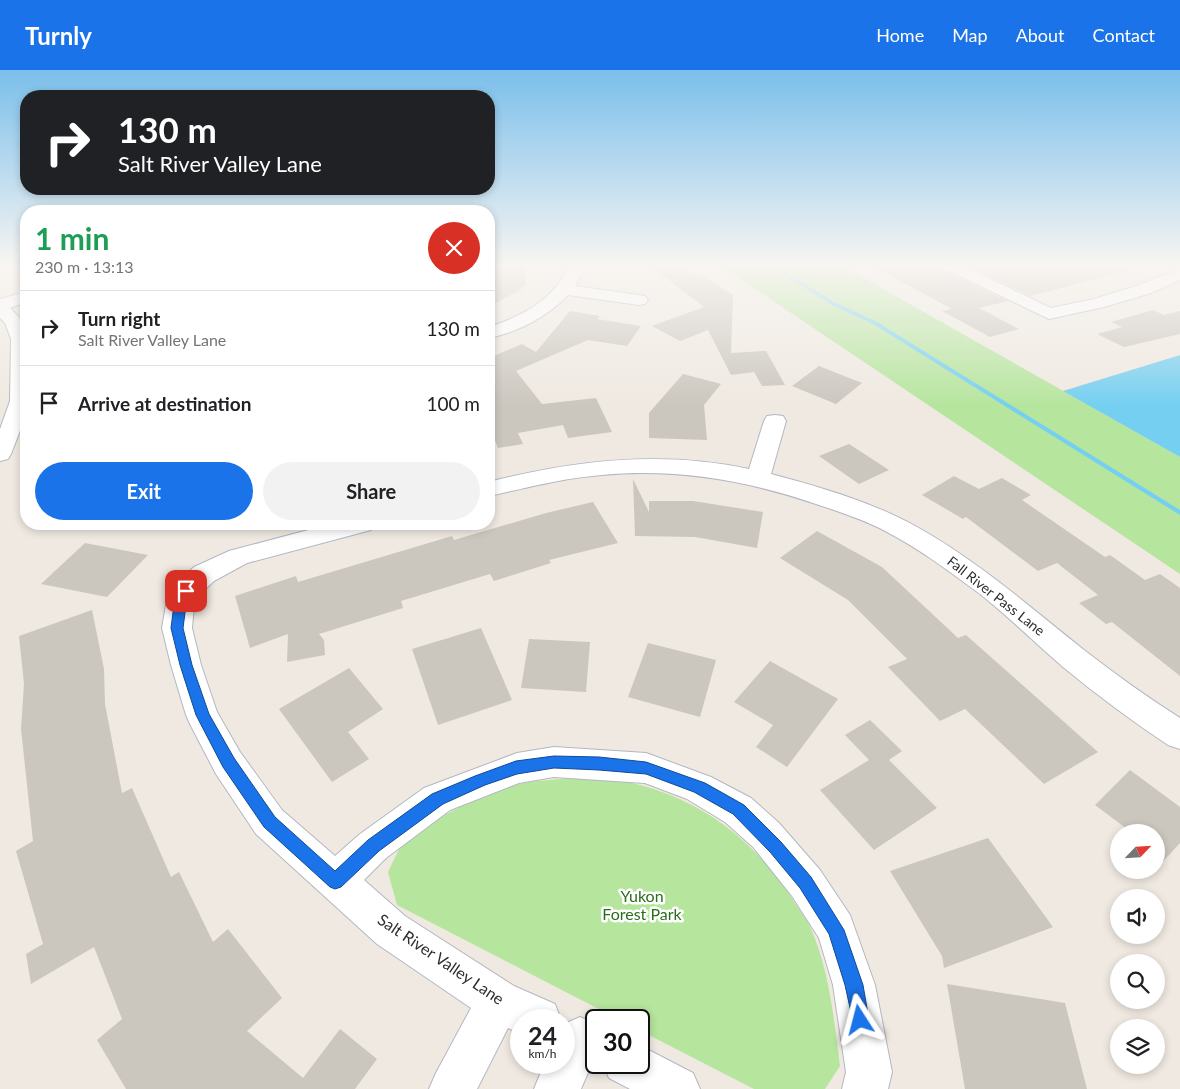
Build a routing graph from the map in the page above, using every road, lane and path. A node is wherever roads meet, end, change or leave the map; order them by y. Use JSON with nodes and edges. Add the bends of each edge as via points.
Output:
{"nodes":[{"id":1,"x":5,"y":312,"type":"edge"},
{"id":2,"x":536,"y":312,"type":"edge"},
{"id":3,"x":1044,"y":312,"type":"edge"},
{"id":4,"x":1060,"y":312,"type":"edge"},
{"id":5,"x":495,"y":331,"type":"edge"},
{"id":6,"x":20,"y":339,"type":"edge"},
{"id":7,"x":20,"y":339,"type":"edge"},
{"id":8,"x":20,"y":401,"type":"edge"},
{"id":9,"x":20,"y":401,"type":"edge"},
{"id":10,"x":775,"y":421,"type":"dead end"},
{"id":11,"x":0,"y":454,"type":"edge"},
{"id":12,"x":758,"y":479,"type":"junction"},
{"id":13,"x":495,"y":488,"type":"edge"},
{"id":14,"x":339,"y":530,"type":"edge"},
{"id":15,"x":1180,"y":735,"type":"edge"},
{"id":16,"x":335,"y":882,"type":"junction"},
{"id":17,"x":499,"y":1001,"type":"junction"},
{"id":18,"x":516,"y":1009,"type":"edge"},
{"id":19,"x":580,"y":1040,"type":"edge"},
{"id":20,"x":648,"y":1074,"type":"edge"},
{"id":21,"x":452,"y":1089,"type":"edge"},
{"id":22,"x":557,"y":1089,"type":"edge"},
{"id":23,"x":677,"y":1089,"type":"edge"},
{"id":24,"x":865,"y":1089,"type":"edge"}],
"edges":[{"from":1,"to":7,"type":"street","via":[[14,321]]},
{"from":2,"to":5,"type":"street"},
{"from":3,"to":4,"type":"street"},
{"from":6,"to":9,"type":"street"},
{"from":8,"to":11,"type":"street"},
{"from":10,"to":12,"type":"street"},
{"from":12,"to":13,"type":"street","name":"Fall River Pass Lane","via":[[715,470],[616,467],[571,470]]},
{"from":12,"to":15,"type":"street","name":"Fall River Pass Lane","via":[[858,510],[896,526],[936,550],[980,580],[1074,659]]},
{"from":14,"to":16,"type":"street","name":"Salt River Valley Lane","via":[[238,557],[204,574],[186,591],[180,605],[177,628],[202,715],[228,763],[269,822]]},
{"from":16,"to":17,"type":"street","name":"Salt River Valley Lane","via":[[391,930]]},
{"from":16,"to":24,"type":"street","via":[[374,846],[437,799],[516,768],[554,762],[646,768],[700,788],[738,810],[766,836],[806,883],[836,930],[854,985],[869,1072]]},
{"from":17,"to":18,"type":"street","name":"Salt River Valley Lane"},
{"from":17,"to":21,"type":"street"},
{"from":19,"to":22,"type":"street"},
{"from":20,"to":23,"type":"street"}]}
